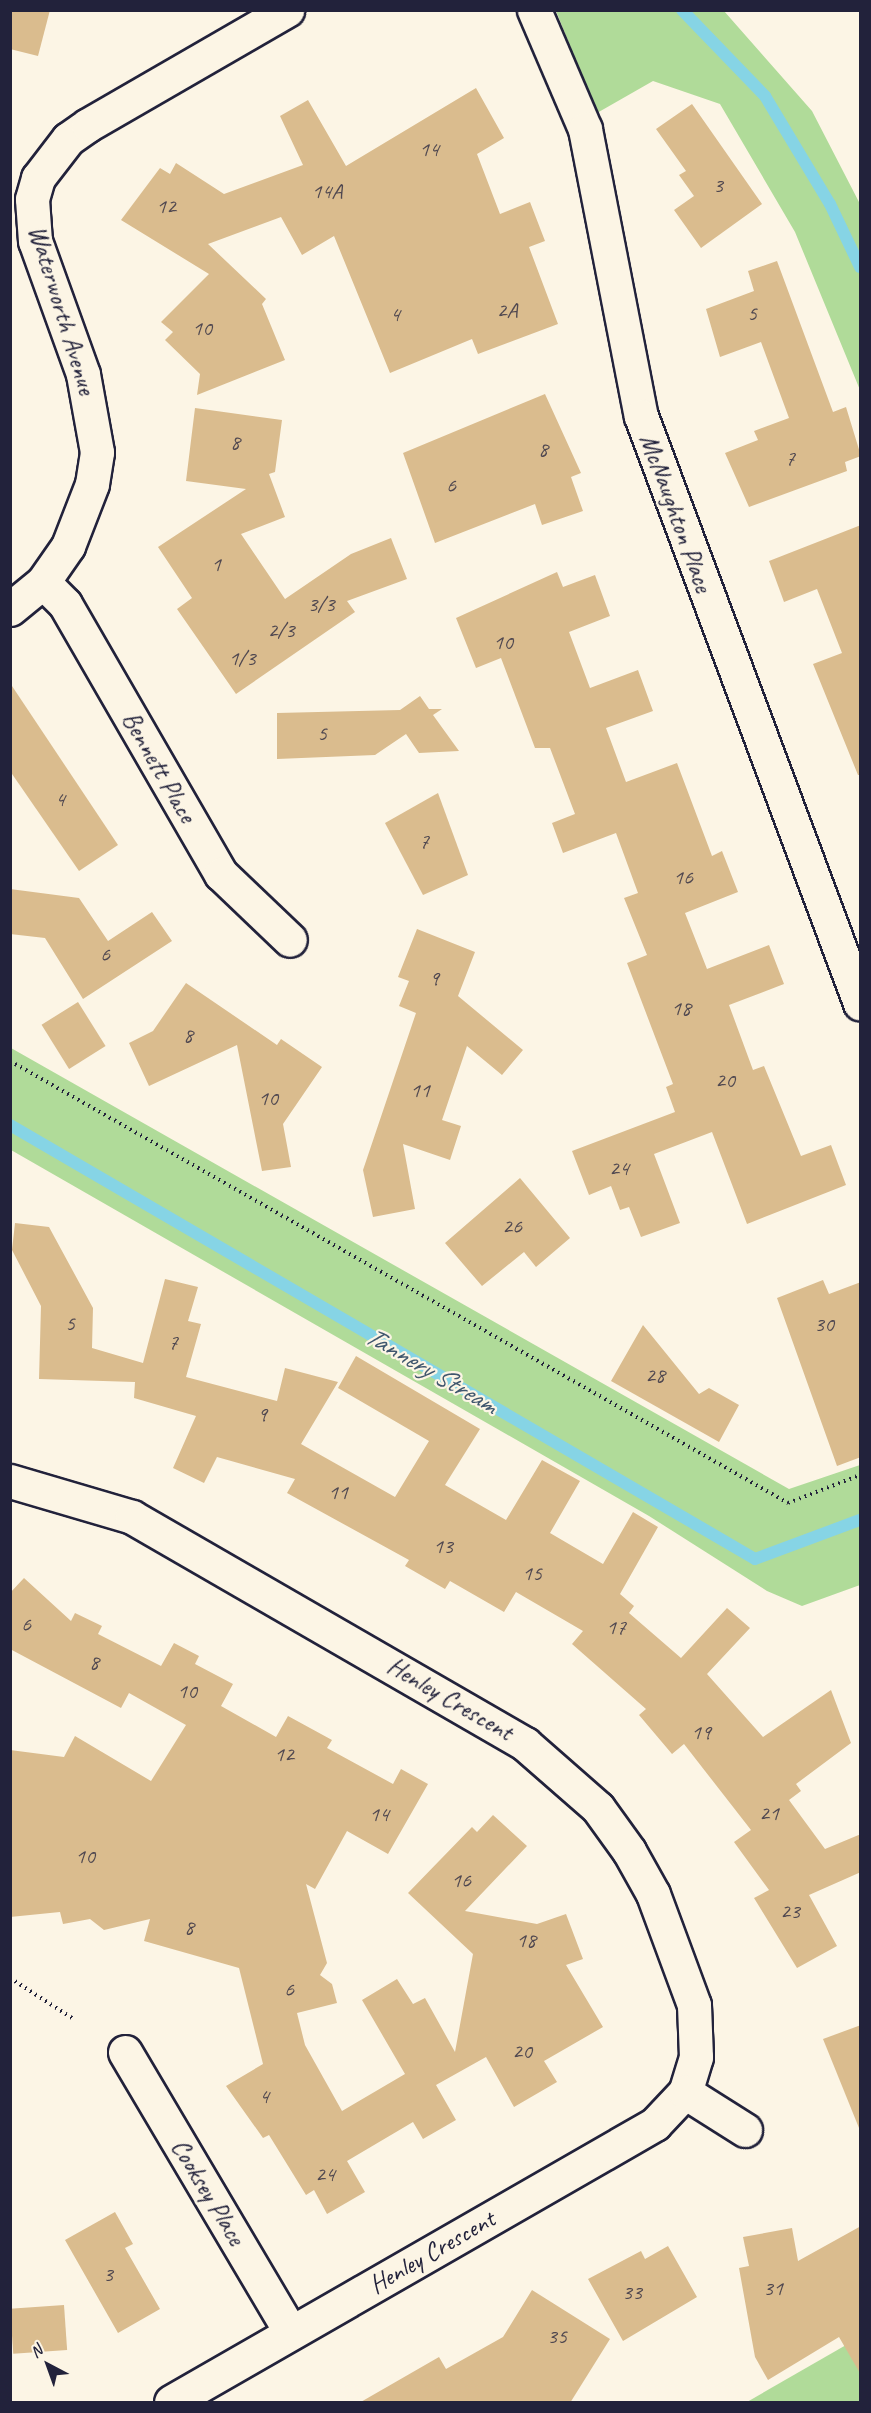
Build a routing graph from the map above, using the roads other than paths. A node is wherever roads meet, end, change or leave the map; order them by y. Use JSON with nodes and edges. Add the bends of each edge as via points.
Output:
{"nodes":[{"id":1,"x":287,"y":10,"type":"edge"},
{"id":2,"x":534,"y":10,"type":"edge"},
{"id":3,"x":43,"y":582,"type":"junction"},
{"id":4,"x":10,"y":609,"type":"edge"},
{"id":5,"x":290,"y":940,"type":"dead end"},
{"id":6,"x":861,"y":1004,"type":"edge"},
{"id":7,"x":10,"y":1480,"type":"edge"},
{"id":8,"x":125,"y":2052,"type":"dead end"},
{"id":9,"x":685,"y":2092,"type":"junction"},
{"id":10,"x":746,"y":2130,"type":"dead end"},
{"id":11,"x":291,"y":2333,"type":"junction"},
{"id":12,"x":171,"y":2403,"type":"edge"}],
"edges":[{"from":1,"to":3,"type":"street","name":"Waterworth Avenue","via":[[88,125],[68,139],[38,178],[32,199],[35,241],[84,374],[97,452],[82,516]]},
{"from":2,"to":6,"type":"street","name":"McNaughton Place","via":[[585,129],[641,416]]},
{"from":3,"to":4,"type":"street","name":"Waterworth Avenue"},
{"from":3,"to":5,"type":"street","name":"Bennett Place","via":[[65,604],[221,874]]},
{"from":7,"to":9,"type":"street","name":"Henley Crescent","via":[[132,1517],[477,1713],[568,1777],[629,1851],[653,1894],[694,2005],[696,2057]]},
{"from":8,"to":11,"type":"street","name":"Cooksey Place"},
{"from":9,"to":10,"type":"street"},
{"from":9,"to":11,"type":"street","name":"Henley Crescent","via":[[655,2124]]},
{"from":11,"to":12,"type":"street","name":"Henley Crescent"}]}
